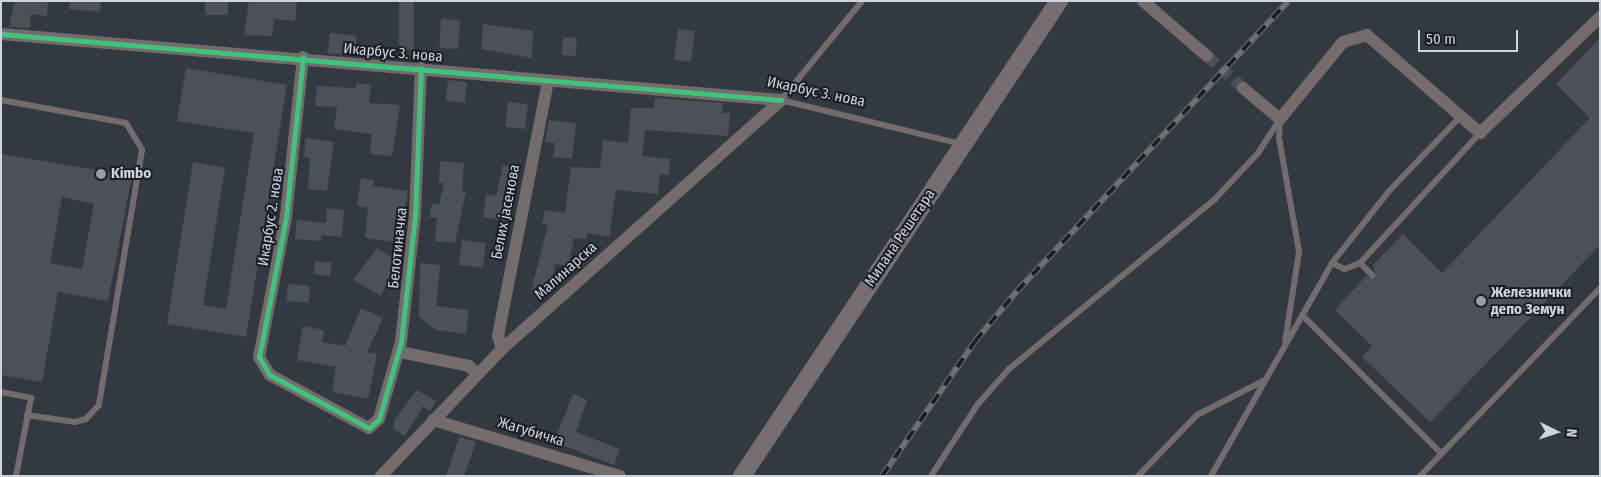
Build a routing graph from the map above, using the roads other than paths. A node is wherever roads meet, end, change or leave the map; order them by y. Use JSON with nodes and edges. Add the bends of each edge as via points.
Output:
{"nodes":[{"id":1,"x":862,"y":1,"type":"edge"},
{"id":2,"x":1059,"y":1,"type":"edge"},
{"id":3,"x":1144,"y":1,"type":"edge"},
{"id":4,"x":1600,"y":17,"type":"edge"},
{"id":5,"x":1,"y":34,"type":"edge"},
{"id":6,"x":1207,"y":56,"type":"tunnel mouth"},
{"id":7,"x":303,"y":57,"type":"junction"},
{"id":8,"x":421,"y":68,"type":"junction"},
{"id":9,"x":548,"y":81,"type":"junction"},
{"id":10,"x":1243,"y":88,"type":"tunnel mouth"},
{"id":11,"x":1,"y":100,"type":"edge"},
{"id":12,"x":781,"y":100,"type":"junction"},
{"id":13,"x":1461,"y":116,"type":"junction"},
{"id":14,"x":1280,"y":119,"type":"junction"},
{"id":15,"x":1480,"y":133,"type":"junction"},
{"id":16,"x":963,"y":144,"type":"junction"},
{"id":17,"x":1332,"y":263,"type":"junction"},
{"id":18,"x":1360,"y":263,"type":"junction"},
{"id":19,"x":1373,"y":276,"type":"dead end"},
{"id":20,"x":1600,"y":288,"type":"edge"},
{"id":21,"x":1302,"y":315,"type":"junction"},
{"id":22,"x":502,"y":349,"type":"junction"},
{"id":23,"x":1283,"y":349,"type":"junction"},
{"id":24,"x":400,"y":352,"type":"junction"},
{"id":25,"x":477,"y":374,"type":"junction"},
{"id":26,"x":1265,"y":380,"type":"junction"},
{"id":27,"x":1,"y":392,"type":"edge"},
{"id":28,"x":27,"y":415,"type":"junction"},
{"id":29,"x":433,"y":420,"type":"junction"},
{"id":30,"x":375,"y":425,"type":"joint"},
{"id":31,"x":1441,"y":453,"type":"junction"},
{"id":32,"x":16,"y":476,"type":"edge"},
{"id":33,"x":381,"y":476,"type":"edge"},
{"id":34,"x":620,"y":476,"type":"edge"},
{"id":35,"x":742,"y":476,"type":"edge"},
{"id":36,"x":931,"y":476,"type":"edge"},
{"id":37,"x":1138,"y":476,"type":"edge"},
{"id":38,"x":1211,"y":476,"type":"edge"},
{"id":39,"x":1420,"y":476,"type":"edge"}],
"edges":[{"from":1,"to":12,"type":"lane"},
{"from":2,"to":16,"type":"street","name":"Милана Решетара"},
{"from":3,"to":6,"type":"street"},
{"from":4,"to":15,"type":"street"},
{"from":5,"to":7,"type":"street","name":"Икарбус 3. нова"},
{"from":7,"to":8,"type":"street","name":"Икарбус 3. нова"},
{"from":7,"to":30,"type":"street","name":"Икарбус 2. нова","via":[[286,217],[259,350],[261,364],[270,375],[369,428]]},
{"from":8,"to":9,"type":"street","name":"Икарбус 3. нова"},
{"from":8,"to":24,"type":"street","name":"Белотиначка","via":[[415,216]]},
{"from":9,"to":12,"type":"street","name":"Икарбус 3. нова"},
{"from":9,"to":22,"type":"street","name":"Белих јасенова","via":[[498,336]]},
{"from":10,"to":14,"type":"street"},
{"from":11,"to":28,"type":"lane","via":[[126,123],[142,150],[99,405],[86,419],[75,422]]},
{"from":12,"to":16,"type":"lane","name":"Икарбус 3. нова"},
{"from":12,"to":22,"type":"street","name":"Малинарска"},
{"from":13,"to":14,"type":"street","via":[[1377,40],[1360,34],[1343,42]]},
{"from":13,"to":15,"type":"street"},
{"from":13,"to":17,"type":"lane","via":[[1389,191]]},
{"from":14,"to":23,"type":"lane","via":[[1279,138],[1299,252]]},
{"from":14,"to":36,"type":"lane","via":[[1258,153],[1215,199],[1009,369],[978,404]]},
{"from":15,"to":18,"type":"lane"},
{"from":16,"to":35,"type":"street","name":"Милана Решетара"},
{"from":17,"to":18,"type":"lane","via":[[1345,269]]},
{"from":17,"to":21,"type":"lane"},
{"from":18,"to":19,"type":"lane"},
{"from":20,"to":31,"type":"lane"},
{"from":21,"to":23,"type":"lane"},
{"from":21,"to":31,"type":"lane"},
{"from":22,"to":25,"type":"street","name":"Малинарска"},
{"from":23,"to":26,"type":"lane"},
{"from":24,"to":25,"type":"street","via":[[469,366]]},
{"from":24,"to":30,"type":"street","name":"Белотиначка"},
{"from":25,"to":29,"type":"street","name":"Малинарска"},
{"from":26,"to":37,"type":"lane","via":[[1198,414]]},
{"from":26,"to":38,"type":"lane"},
{"from":27,"to":28,"type":"lane","via":[[31,398]]},
{"from":28,"to":32,"type":"lane"},
{"from":29,"to":33,"type":"street","name":"Малинарска"},
{"from":29,"to":34,"type":"street","name":"Жагубичка"},
{"from":31,"to":39,"type":"lane"}]}
